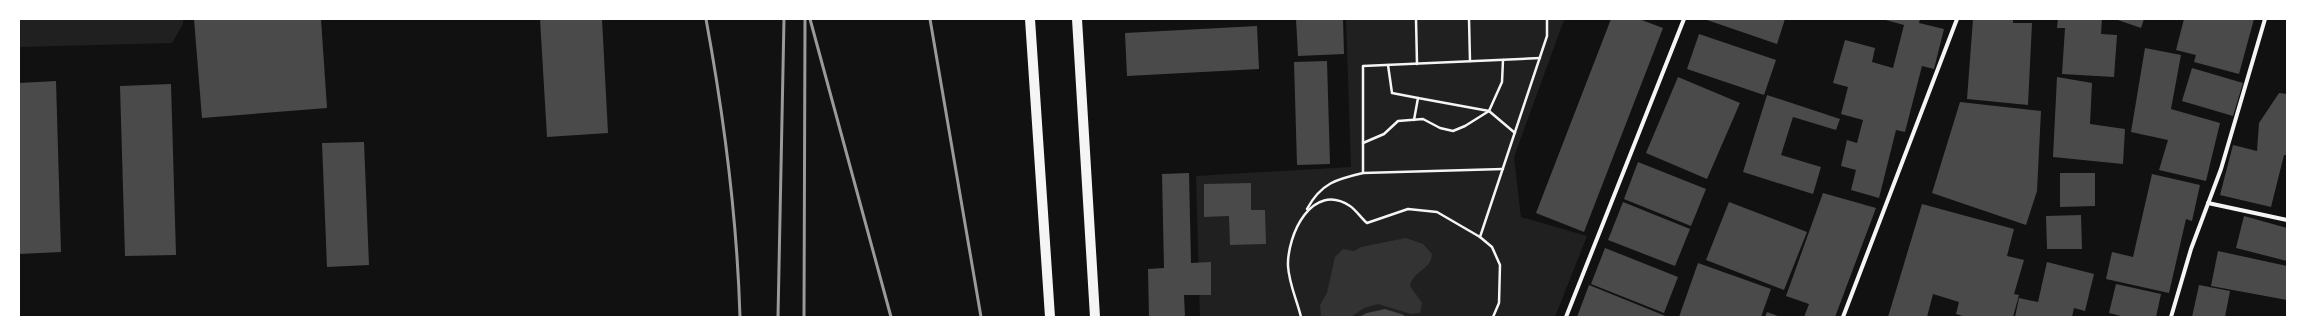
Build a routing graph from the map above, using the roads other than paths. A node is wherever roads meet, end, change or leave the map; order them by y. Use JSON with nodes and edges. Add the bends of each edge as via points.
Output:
{"nodes":[{"id":1,"x":1030,"y":19,"type":"edge"},
{"id":2,"x":1077,"y":19,"type":"edge"},
{"id":3,"x":1684,"y":19,"type":"edge"},
{"id":4,"x":1958,"y":19,"type":"edge"},
{"id":5,"x":2265,"y":19,"type":"edge"},
{"id":6,"x":2208,"y":203,"type":"junction"},
{"id":7,"x":2287,"y":220,"type":"edge"},
{"id":8,"x":1050,"y":317,"type":"edge"},
{"id":9,"x":1095,"y":317,"type":"edge"},
{"id":10,"x":1566,"y":317,"type":"edge"},
{"id":11,"x":1843,"y":317,"type":"edge"},
{"id":12,"x":2171,"y":317,"type":"edge"}],
"edges":[{"from":1,"to":8,"type":"main road"},
{"from":2,"to":9,"type":"main road"},
{"from":3,"to":10,"type":"street"},
{"from":4,"to":11,"type":"street"},
{"from":5,"to":6,"type":"street","via":[[2222,169]]},
{"from":6,"to":7,"type":"street"},
{"from":6,"to":12,"type":"street"}]}
